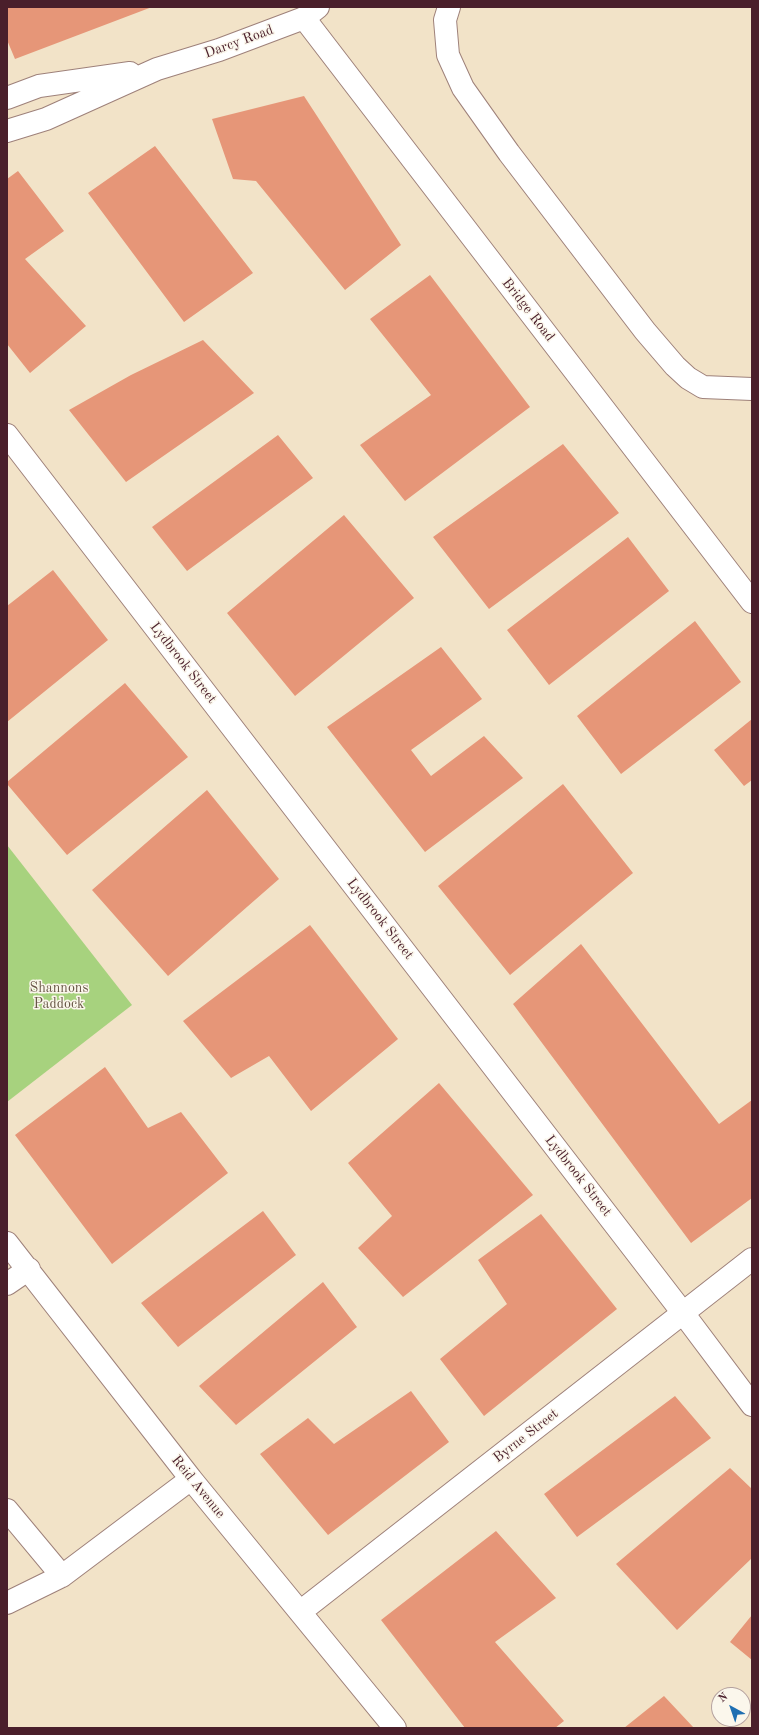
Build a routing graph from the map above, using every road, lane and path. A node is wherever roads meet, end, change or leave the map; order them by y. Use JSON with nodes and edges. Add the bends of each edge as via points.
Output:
{"nodes":[{"id":1,"x":449,"y":7,"type":"edge"},
{"id":2,"x":311,"y":12,"type":"edge"},
{"id":3,"x":157,"y":69,"type":"junction"},
{"id":4,"x":7,"y":98,"type":"edge"},
{"id":5,"x":7,"y":131,"type":"edge"},
{"id":6,"x":752,"y":390,"type":"edge"},
{"id":7,"x":7,"y":435,"type":"edge"},
{"id":8,"x":752,"y":602,"type":"edge"},
{"id":9,"x":7,"y":1243,"type":"edge"},
{"id":10,"x":752,"y":1259,"type":"edge"},
{"id":11,"x":29,"y":1269,"type":"junction"},
{"id":12,"x":7,"y":1284,"type":"edge"},
{"id":13,"x":684,"y":1313,"type":"junction"},
{"id":14,"x":752,"y":1406,"type":"edge"},
{"id":15,"x":191,"y":1479,"type":"junction"},
{"id":16,"x":7,"y":1510,"type":"edge"},
{"id":17,"x":62,"y":1576,"type":"junction"},
{"id":18,"x":7,"y":1603,"type":"edge"},
{"id":19,"x":300,"y":1612,"type":"junction"},
{"id":20,"x":395,"y":1728,"type":"edge"}],
"edges":[{"from":1,"to":6,"type":"street","via":[[445,20],[448,55],[462,88],[645,331],[674,366],[703,387]]},
{"from":2,"to":3,"type":"street","name":"Darcy Road","via":[[219,50]]},
{"from":2,"to":8,"type":"street","name":"Bridge Road"},
{"from":3,"to":4,"type":"street","name":"Darcy Road","via":[[39,86]]},
{"from":3,"to":5,"type":"street","name":"Darcy Road","via":[[46,119]]},
{"from":7,"to":13,"type":"street","name":"Lydbrook Street"},
{"from":9,"to":11,"type":"street","name":"Reid Avenue"},
{"from":10,"to":13,"type":"street","name":"Byrne Street"},
{"from":11,"to":12,"type":"street"},
{"from":11,"to":15,"type":"street","name":"Reid Avenue"},
{"from":13,"to":14,"type":"street","name":"Lydbrook Street"},
{"from":13,"to":19,"type":"street","name":"Byrne Street"},
{"from":15,"to":17,"type":"street"},
{"from":15,"to":19,"type":"street","name":"Reid Avenue"},
{"from":16,"to":17,"type":"street"},
{"from":17,"to":18,"type":"street"},
{"from":19,"to":20,"type":"street","name":"Reid Avenue"}]}
